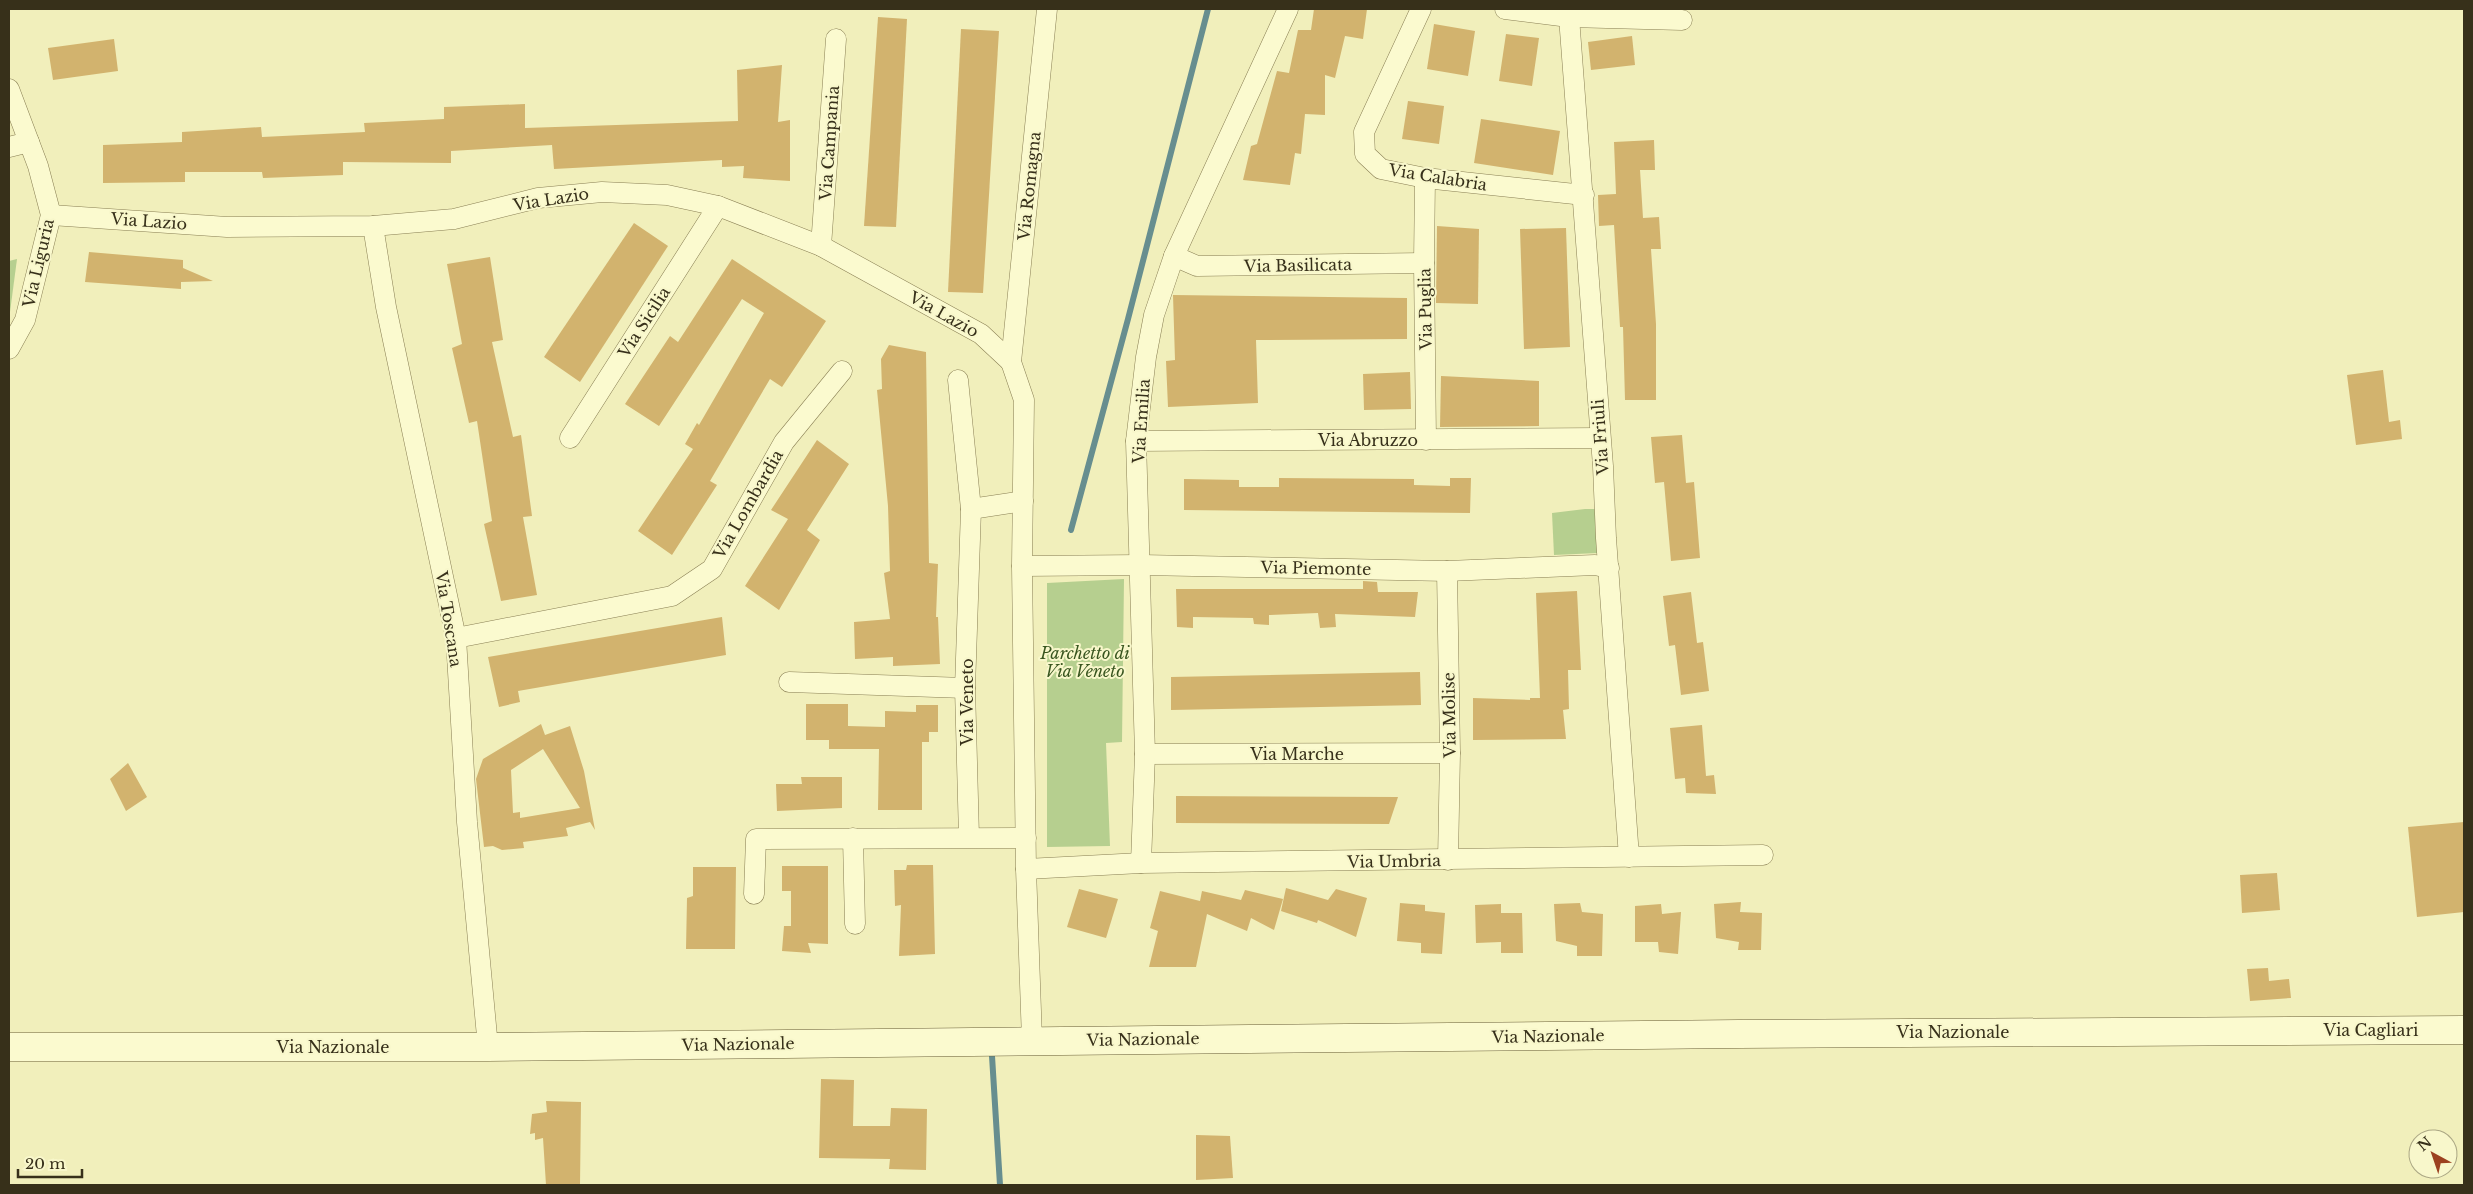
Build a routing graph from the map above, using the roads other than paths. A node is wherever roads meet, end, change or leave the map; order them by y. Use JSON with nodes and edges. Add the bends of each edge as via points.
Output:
{"nodes":[{"id":1,"x":1047,"y":9,"type":"edge"},
{"id":2,"x":1288,"y":9,"type":"edge"},
{"id":3,"x":1421,"y":9,"type":"edge"},
{"id":4,"x":1505,"y":9,"type":"edge"},
{"id":5,"x":1569,"y":17,"type":"junction"},
{"id":6,"x":1682,"y":20,"type":"dead end"},
{"id":7,"x":836,"y":39,"type":"dead end"},
{"id":8,"x":9,"y":89,"type":"edge"},
{"id":9,"x":29,"y":142,"type":"junction"},
{"id":10,"x":9,"y":147,"type":"edge"},
{"id":11,"x":1425,"y":178,"type":"junction"},
{"id":12,"x":1584,"y":195,"type":"junction"},
{"id":13,"x":718,"y":206,"type":"junction"},
{"id":14,"x":51,"y":214,"type":"junction"},
{"id":15,"x":373,"y":226,"type":"junction"},
{"id":16,"x":821,"y":246,"type":"junction"},
{"id":17,"x":1174,"y":256,"type":"junction"},
{"id":18,"x":1424,"y":263,"type":"junction"},
{"id":19,"x":9,"y":349,"type":"edge"},
{"id":20,"x":1011,"y":362,"type":"junction"},
{"id":21,"x":842,"y":372,"type":"dead end"},
{"id":22,"x":958,"y":380,"type":"dead end"},
{"id":23,"x":570,"y":438,"type":"dead end"},
{"id":24,"x":1600,"y":438,"type":"junction"},
{"id":25,"x":1426,"y":440,"type":"junction"},
{"id":26,"x":1136,"y":441,"type":"junction"},
{"id":27,"x":1024,"y":501,"type":"junction"},
{"id":28,"x":972,"y":509,"type":"junction"},
{"id":29,"x":1141,"y":565,"type":"junction"},
{"id":30,"x":1022,"y":566,"type":"junction"},
{"id":31,"x":1610,"y":568,"type":"junction"},
{"id":32,"x":1447,"y":571,"type":"junction"},
{"id":33,"x":456,"y":638,"type":"junction"},
{"id":34,"x":789,"y":682,"type":"dead end"},
{"id":35,"x":965,"y":688,"type":"junction"},
{"id":36,"x":1450,"y":753,"type":"junction"},
{"id":37,"x":1144,"y":754,"type":"junction"},
{"id":38,"x":969,"y":837,"type":"junction"},
{"id":39,"x":853,"y":838,"type":"junction"},
{"id":40,"x":1026,"y":838,"type":"junction"},
{"id":41,"x":1762,"y":855,"type":"dead end"},
{"id":42,"x":1629,"y":857,"type":"junction"},
{"id":43,"x":1448,"y":860,"type":"junction"},
{"id":44,"x":1141,"y":863,"type":"junction"},
{"id":45,"x":1026,"y":869,"type":"junction"},
{"id":46,"x":754,"y":894,"type":"dead end"},
{"id":47,"x":855,"y":924,"type":"dead end"},
{"id":48,"x":2277,"y":1030,"type":"joint"},
{"id":49,"x":2464,"y":1030,"type":"edge"},
{"id":50,"x":1032,"y":1040,"type":"junction"},
{"id":51,"x":9,"y":1047,"type":"edge"},
{"id":52,"x":488,"y":1047,"type":"junction"}],
"edges":[{"from":1,"to":20,"type":"street","name":"Via Romagna"},
{"from":2,"to":17,"type":"street","name":"Via Emilia"},
{"from":3,"to":11,"type":"street","name":"Via Calabria","via":[[1364,132],[1365,154],[1381,169]]},
{"from":4,"to":5,"type":"street"},
{"from":5,"to":6,"type":"street"},
{"from":5,"to":12,"type":"street","name":"Via Friuli"},
{"from":7,"to":16,"type":"street","name":"Via Campania"},
{"from":8,"to":9,"type":"street","name":"Via Liguria"},
{"from":9,"to":10,"type":"street"},
{"from":9,"to":14,"type":"street","name":"Via Liguria"},
{"from":11,"to":12,"type":"street","name":"Via Calabria"},
{"from":11,"to":18,"type":"street","name":"Via Puglia"},
{"from":12,"to":24,"type":"street","name":"Via Friuli"},
{"from":13,"to":15,"type":"street","name":"Via Lazio","via":[[667,194],[602,192],[538,198],[454,219]]},
{"from":13,"to":16,"type":"street","name":"Via Lazio"},
{"from":13,"to":23,"type":"street","name":"Via Sicilia"},
{"from":14,"to":15,"type":"street","name":"Via Lazio","via":[[227,227]]},
{"from":14,"to":19,"type":"street","name":"Via Liguria","via":[[25,320]]},
{"from":15,"to":33,"type":"street","name":"Via Toscana","via":[[386,307]]},
{"from":16,"to":20,"type":"street","name":"Via Lazio","via":[[981,334]]},
{"from":17,"to":18,"type":"street","name":"Via Basilicata","via":[[1197,266]]},
{"from":17,"to":26,"type":"street","name":"Via Emilia","via":[[1154,315]]},
{"from":18,"to":25,"type":"street","name":"Via Puglia"},
{"from":20,"to":27,"type":"street","via":[[1024,400]]},
{"from":21,"to":33,"type":"street","name":"Via Lombardia","via":[[784,442],[712,569],[672,596]]},
{"from":22,"to":28,"type":"street","name":"Via Veneto"},
{"from":24,"to":25,"type":"street","name":"Via Abruzzo"},
{"from":24,"to":31,"type":"street","name":"Via Friuli"},
{"from":25,"to":26,"type":"street","name":"Via Abruzzo"},
{"from":26,"to":29,"type":"street","name":"Via Emilia"},
{"from":27,"to":28,"type":"street"},
{"from":27,"to":30,"type":"street"},
{"from":28,"to":35,"type":"street","name":"Via Veneto"},
{"from":29,"to":30,"type":"street","name":"Via Piemonte"},
{"from":29,"to":32,"type":"street","name":"Via Piemonte"},
{"from":29,"to":37,"type":"street","name":"Via Emilia"},
{"from":30,"to":40,"type":"street"},
{"from":31,"to":32,"type":"street","name":"Via Piemonte","via":[[1595,565]]},
{"from":31,"to":42,"type":"street","name":"Via Friuli"},
{"from":32,"to":36,"type":"street","name":"Via Molise"},
{"from":33,"to":52,"type":"street","name":"Via Toscana"},
{"from":34,"to":35,"type":"street"},
{"from":35,"to":38,"type":"street","name":"Via Veneto"},
{"from":36,"to":37,"type":"street","name":"Via Marche"},
{"from":36,"to":43,"type":"street","name":"Via Molise"},
{"from":37,"to":44,"type":"street","name":"Via Emilia"},
{"from":38,"to":39,"type":"street"},
{"from":38,"to":40,"type":"street"},
{"from":39,"to":46,"type":"street","via":[[756,839]]},
{"from":39,"to":47,"type":"street"},
{"from":40,"to":45,"type":"street"},
{"from":41,"to":42,"type":"street","name":"Via Umbria"},
{"from":42,"to":43,"type":"street","name":"Via Umbria"},
{"from":43,"to":44,"type":"street","name":"Via Umbria"},
{"from":44,"to":45,"type":"street","name":"Via Umbria"},
{"from":45,"to":50,"type":"street"},
{"from":48,"to":49,"type":"main road","name":"Via Cagliari"},
{"from":48,"to":50,"type":"main road","name":"Via Nazionale"},
{"from":50,"to":52,"type":"main road","name":"Via Nazionale"},
{"from":51,"to":52,"type":"main road","name":"Via Nazionale"}]}
